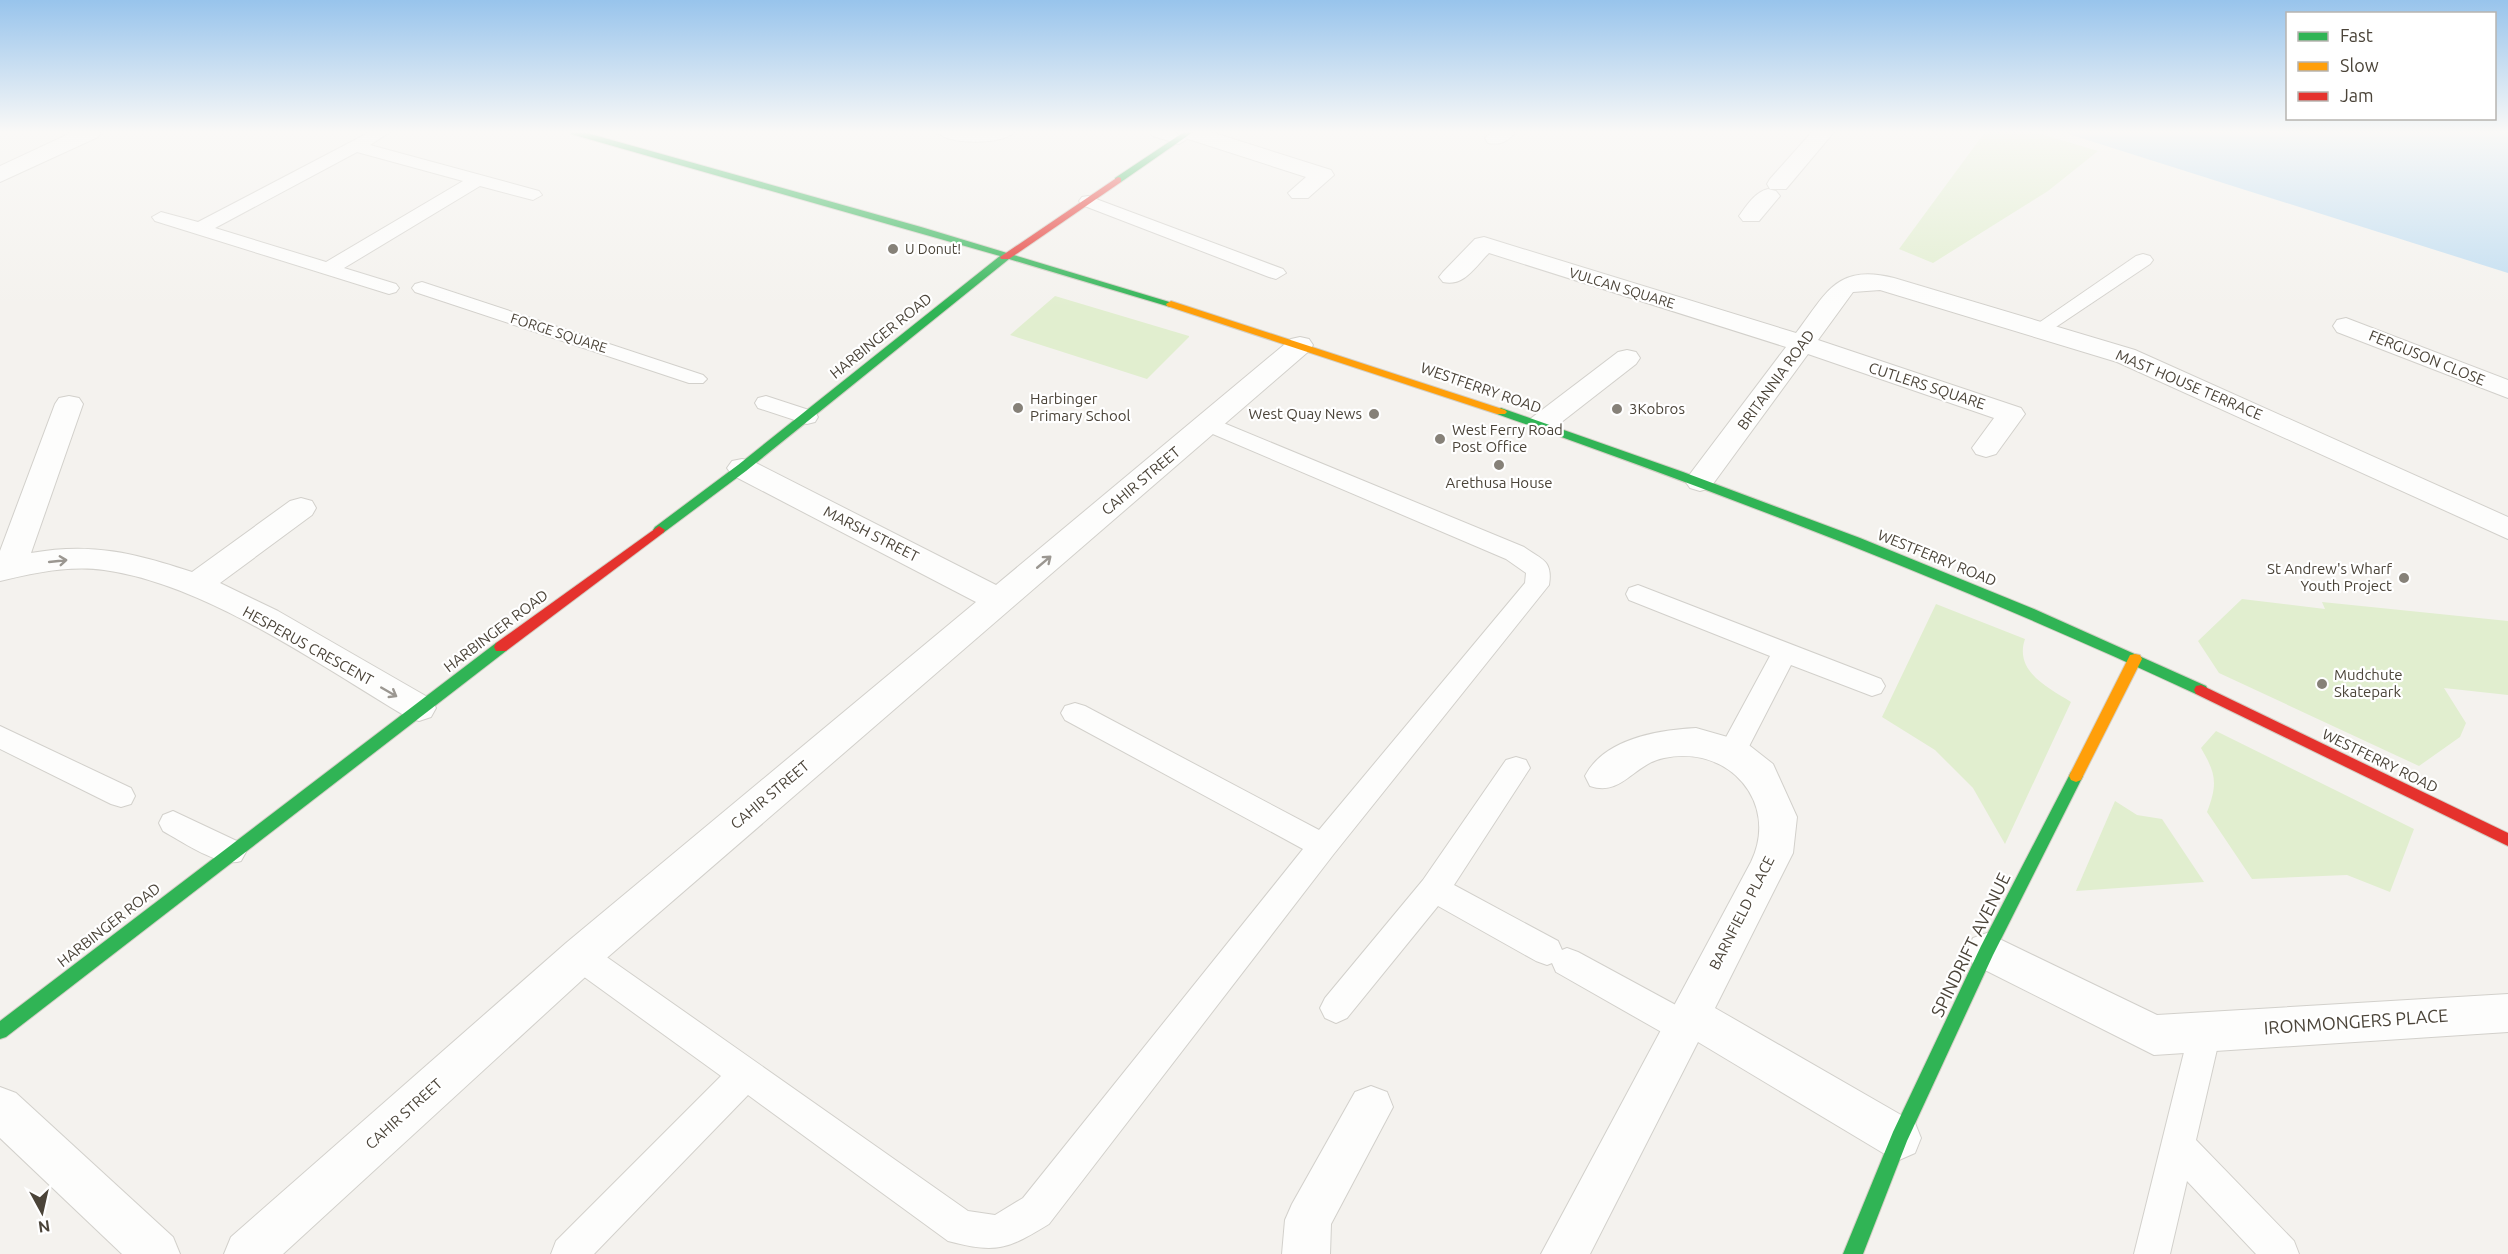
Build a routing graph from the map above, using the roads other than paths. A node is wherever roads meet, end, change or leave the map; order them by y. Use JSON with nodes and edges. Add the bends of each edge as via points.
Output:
{"nodes":[{"id":1,"x":271,"y":191,"type":"edge"},
{"id":2,"x":460,"y":191,"type":"edge"},
{"id":3,"x":517,"y":191,"type":"edge"},
{"id":4,"x":783,"y":191,"type":"edge"},
{"id":5,"x":1103,"y":191,"type":"edge"},
{"id":6,"x":1303,"y":191,"type":"edge"},
{"id":7,"x":1773,"y":191,"type":"edge"},
{"id":8,"x":1300,"y":193,"type":"dead end"},
{"id":9,"x":534,"y":195,"type":"dead end"},
{"id":10,"x":1088,"y":201,"type":"junction"},
{"id":11,"x":1751,"y":216,"type":"dead end"},
{"id":12,"x":161,"y":217,"type":"dead end"},
{"id":13,"x":199,"y":229,"type":"junction"},
{"id":14,"x":1009,"y":254,"type":"junction"},
{"id":15,"x":2143,"y":260,"type":"dead end"},
{"id":16,"x":328,"y":269,"type":"junction"},
{"id":17,"x":1276,"y":273,"type":"dead end"},
{"id":18,"x":1452,"y":278,"type":"dead end"},
{"id":19,"x":1855,"y":282,"type":"joint"},
{"id":20,"x":390,"y":288,"type":"dead end"},
{"id":21,"x":422,"y":288,"type":"dead end"},
{"id":22,"x":2346,"y":326,"type":"dead end"},
{"id":23,"x":2040,"y":329,"type":"junction"},
{"id":24,"x":1803,"y":344,"type":"junction"},
{"id":25,"x":1300,"y":345,"type":"junction"},
{"id":26,"x":1627,"y":357,"type":"dead end"},
{"id":27,"x":696,"y":379,"type":"dead end"},
{"id":28,"x":2508,"y":390,"type":"edge"},
{"id":29,"x":766,"y":403,"type":"dead end"},
{"id":30,"x":69,"y":404,"type":"dead end"},
{"id":31,"x":807,"y":417,"type":"junction"},
{"id":32,"x":1209,"y":424,"type":"junction"},
{"id":33,"x":1540,"y":425,"type":"junction"},
{"id":34,"x":1986,"y":448,"type":"dead end"},
{"id":35,"x":742,"y":468,"type":"junction"},
{"id":36,"x":1700,"y":481,"type":"junction"},
{"id":37,"x":301,"y":508,"type":"dead end"},
{"id":38,"x":2508,"y":529,"type":"edge"},
{"id":39,"x":5,"y":569,"type":"edge"},
{"id":40,"x":196,"y":585,"type":"junction"},
{"id":41,"x":1638,"y":594,"type":"dead end"},
{"id":42,"x":999,"y":600,"type":"junction"},
{"id":43,"x":1785,"y":652,"type":"junction"},
{"id":44,"x":2135,"y":659,"type":"junction"},
{"id":45,"x":1872,"y":686,"type":"dead end"},
{"id":46,"x":418,"y":708,"type":"junction"},
{"id":47,"x":1075,"y":713,"type":"dead end"},
{"id":48,"x":0,"y":737,"type":"edge"},
{"id":49,"x":1732,"y":752,"type":"junction"},
{"id":50,"x":1516,"y":768,"type":"dead end"},
{"id":51,"x":1603,"y":776,"type":"dead end"},
{"id":52,"x":121,"y":796,"type":"dead end"},
{"id":53,"x":173,"y":823,"type":"dead end"},
{"id":54,"x":2508,"y":840,"type":"edge"},
{"id":55,"x":1323,"y":846,"type":"junction"},
{"id":56,"x":231,"y":852,"type":"junction"},
{"id":57,"x":1434,"y":889,"type":"junction"},
{"id":58,"x":1987,"y":951,"type":"junction"},
{"id":59,"x":580,"y":957,"type":"junction"},
{"id":60,"x":1336,"y":1008,"type":"dead end"},
{"id":61,"x":2508,"y":1013,"type":"edge"},
{"id":62,"x":1687,"y":1021,"type":"junction"},
{"id":63,"x":0,"y":1030,"type":"edge"},
{"id":64,"x":2205,"y":1032,"type":"junction"},
{"id":65,"x":747,"y":1073,"type":"junction"},
{"id":66,"x":1371,"y":1107,"type":"dead end"},
{"id":67,"x":0,"y":1108,"type":"edge"},
{"id":68,"x":1899,"y":1138,"type":"junction"},
{"id":69,"x":2178,"y":1146,"type":"junction"},
{"id":70,"x":156,"y":1254,"type":"edge"},
{"id":71,"x":248,"y":1254,"type":"edge"},
{"id":72,"x":568,"y":1254,"type":"edge"},
{"id":73,"x":1306,"y":1254,"type":"edge"},
{"id":74,"x":1565,"y":1254,"type":"edge"},
{"id":75,"x":1853,"y":1254,"type":"edge"},
{"id":76,"x":2152,"y":1254,"type":"edge"},
{"id":77,"x":2281,"y":1254,"type":"edge"}],
"edges":[{"from":1,"to":13,"type":"lane"},
{"from":2,"to":16,"type":"lane"},
{"from":3,"to":9,"type":"lane"},
{"from":4,"to":14,"type":"main road","name":"WESTFERRY ROAD"},
{"from":5,"to":10,"type":"main road","name":"HARBINGER ROAD"},
{"from":6,"to":8,"type":"street"},
{"from":7,"to":11,"type":"street"},
{"from":10,"to":14,"type":"main road","name":"HARBINGER ROAD"},
{"from":10,"to":17,"type":"lane"},
{"from":12,"to":13,"type":"lane"},
{"from":13,"to":16,"type":"lane"},
{"from":14,"to":25,"type":"main road","name":"WESTFERRY ROAD"},
{"from":14,"to":31,"type":"main road","name":"HARBINGER ROAD"},
{"from":15,"to":23,"type":"lane"},
{"from":16,"to":20,"type":"lane"},
{"from":18,"to":24,"type":"street","name":"VULCAN SQUARE","via":[[1484,244]]},
{"from":19,"to":23,"type":"street","name":"MAST HOUSE TERRACE","via":[[1885,284]]},
{"from":19,"to":24,"type":"street","name":"BRITANNIA ROAD","via":[[1844,287]]},
{"from":21,"to":27,"type":"lane","name":"FORGE SQUARE"},
{"from":22,"to":28,"type":"street","name":"FERGUSON CLOSE"},
{"from":23,"to":38,"type":"street","name":"MAST HOUSE TERRACE","via":[[2126,356]]},
{"from":24,"to":34,"type":"street","name":"CUTLERS SQUARE","via":[[2011,414]]},
{"from":24,"to":36,"type":"street","name":"BRITANNIA ROAD"},
{"from":25,"to":32,"type":"street","name":"CAHIR STREET"},
{"from":25,"to":33,"type":"main road","name":"WESTFERRY ROAD"},
{"from":26,"to":33,"type":"street"},
{"from":29,"to":31,"type":"lane"},
{"from":30,"to":39,"type":"street","name":"HESPERUS CRESCENT"},
{"from":31,"to":35,"type":"main road","name":"HARBINGER ROAD"},
{"from":42,"to":32,"type":"street","name":"CAHIR STREET","one_way":true},
{"from":32,"to":55,"type":"lane","via":[[1515,553],[1539,570],[1537,585]]},
{"from":33,"to":36,"type":"main road","name":"WESTFERRY ROAD"},
{"from":35,"to":42,"type":"street","name":"MARSH STREET"},
{"from":35,"to":46,"type":"main road","name":"HARBINGER ROAD"},
{"from":36,"to":44,"type":"main road","name":"WESTFERRY ROAD","via":[[1936,574]]},
{"from":37,"to":40,"type":"street"},
{"from":39,"to":40,"type":"street","name":"HESPERUS CRESCENT","one_way":true,"via":[[63,560],[103,559]]},
{"from":40,"to":46,"type":"street","name":"HESPERUS CRESCENT","one_way":true},
{"from":41,"to":43,"type":"lane"},
{"from":42,"to":59,"type":"street","name":"CAHIR STREET"},
{"from":43,"to":45,"type":"lane"},
{"from":43,"to":49,"type":"lane"},
{"from":44,"to":54,"type":"main road","name":"WESTFERRY ROAD"},
{"from":44,"to":58,"type":"main road","name":"SPINDRIFT AVENUE"},
{"from":46,"to":56,"type":"main road","name":"HARBINGER ROAD"},
{"from":47,"to":55,"type":"lane"},
{"from":48,"to":52,"type":"lane"},
{"from":49,"to":51,"type":"street","name":"BARNFIELD PLACE","via":[[1696,742],[1662,744],[1630,756]]},
{"from":49,"to":62,"type":"street","name":"BARNFIELD PLACE","via":[[1761,774],[1778,817],[1774,853]]},
{"from":50,"to":57,"type":"lane"},
{"from":53,"to":56,"type":"lane"},
{"from":55,"to":65,"type":"lane","via":[[1036,1211],[998,1234],[961,1228]]},
{"from":56,"to":63,"type":"main road","name":"HARBINGER ROAD"},
{"from":57,"to":60,"type":"lane"},
{"from":57,"to":62,"type":"lane","via":[[1557,957]]},
{"from":58,"to":64,"type":"street","name":"IRONMONGERS PLACE","via":[[2154,1035]]},
{"from":58,"to":68,"type":"main road","name":"SPINDRIFT AVENUE"},
{"from":59,"to":65,"type":"lane"},
{"from":59,"to":71,"type":"street","name":"CAHIR STREET"},
{"from":61,"to":64,"type":"street","name":"IRONMONGERS PLACE"},
{"from":62,"to":68,"type":"street"},
{"from":62,"to":74,"type":"street","name":"BARNFIELD PLACE"},
{"from":64,"to":69,"type":"lane"},
{"from":65,"to":72,"type":"lane"},
{"from":66,"to":73,"type":"street","via":[[1308,1220]]},
{"from":67,"to":70,"type":"street"},
{"from":68,"to":75,"type":"main road","name":"SPINDRIFT AVENUE"},
{"from":69,"to":76,"type":"lane"},
{"from":69,"to":77,"type":"lane"}]}
